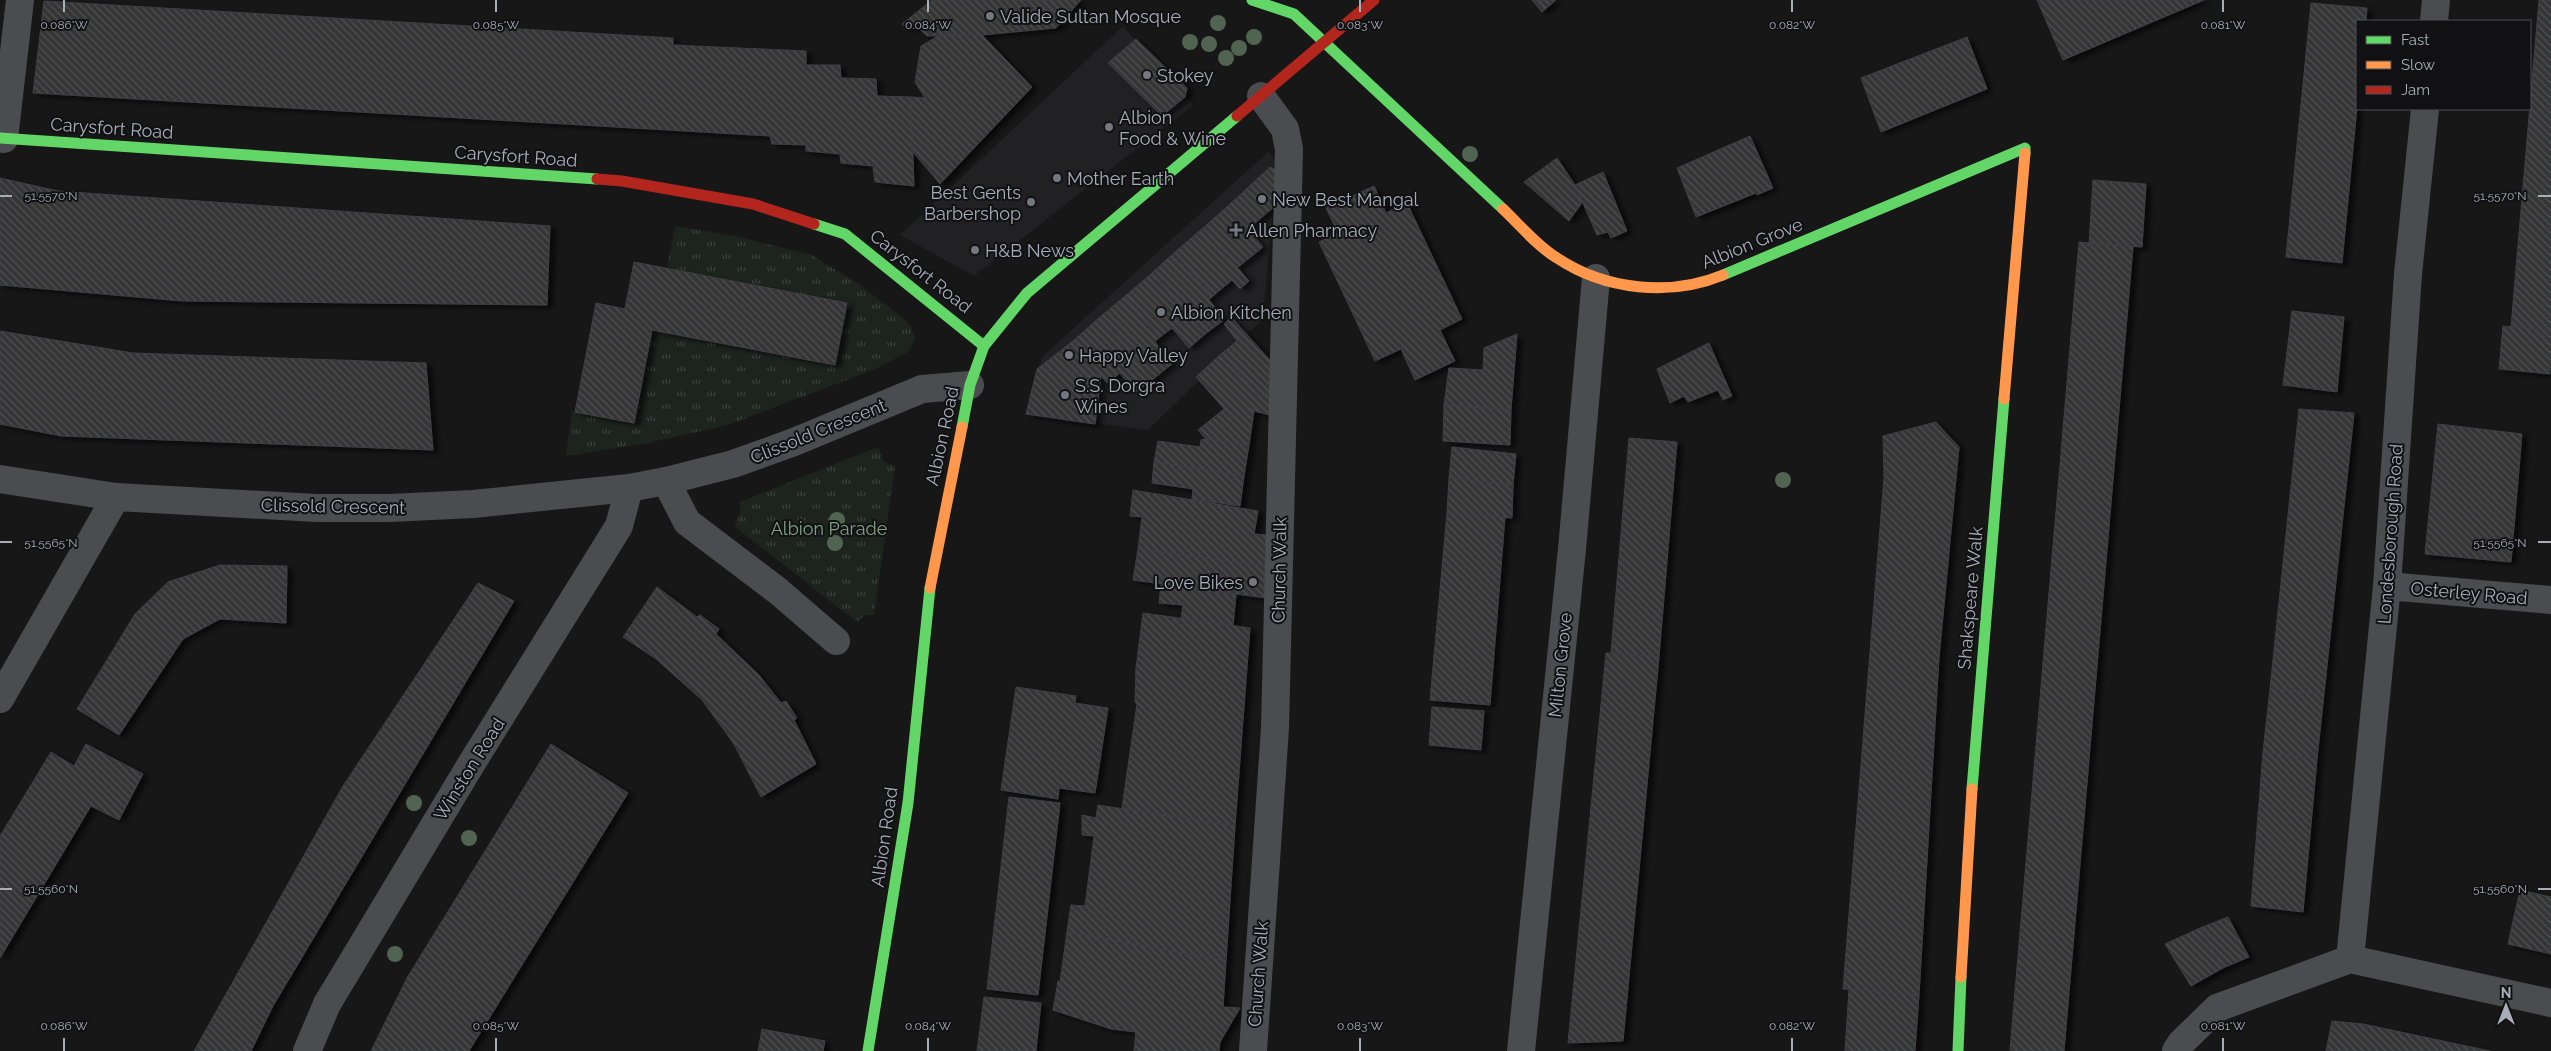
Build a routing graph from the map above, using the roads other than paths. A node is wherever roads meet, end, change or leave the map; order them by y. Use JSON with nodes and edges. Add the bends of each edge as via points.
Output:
{"nodes":[{"id":1,"x":20,"y":0,"type":"edge"},
{"id":2,"x":1252,"y":0,"type":"edge"},
{"id":3,"x":1374,"y":0,"type":"edge"},
{"id":4,"x":2436,"y":0,"type":"edge"},
{"id":5,"x":1296,"y":7,"type":"edge"},
{"id":6,"x":2434,"y":20,"type":"edge"},
{"id":7,"x":1325,"y":43,"type":"junction"},
{"id":8,"x":1261,"y":96,"type":"junction"},
{"id":9,"x":2425,"y":110,"type":"edge"},
{"id":10,"x":2,"y":139,"type":"edge"},
{"id":11,"x":2025,"y":148,"type":"joint"},
{"id":12,"x":1596,"y":278,"type":"junction"},
{"id":13,"x":984,"y":346,"type":"junction"},
{"id":14,"x":970,"y":385,"type":"junction"},
{"id":15,"x":0,"y":479,"type":"edge"},
{"id":16,"x":666,"y":482,"type":"junction"},
{"id":17,"x":629,"y":488,"type":"junction"},
{"id":18,"x":116,"y":497,"type":"junction"},
{"id":19,"x":2387,"y":586,"type":"junction"},
{"id":20,"x":2551,"y":600,"type":"edge"},
{"id":21,"x":836,"y":641,"type":"dead end"},
{"id":22,"x":0,"y":699,"type":"edge"},
{"id":23,"x":2350,"y":960,"type":"junction"},
{"id":24,"x":2551,"y":1003,"type":"edge"},
{"id":25,"x":307,"y":1051,"type":"edge"},
{"id":26,"x":868,"y":1051,"type":"edge"},
{"id":27,"x":1253,"y":1051,"type":"edge"},
{"id":28,"x":1521,"y":1051,"type":"edge"},
{"id":29,"x":1958,"y":1051,"type":"edge"},
{"id":30,"x":2176,"y":1051,"type":"edge"}],
"edges":[{"from":1,"to":10,"type":"street"},
{"from":2,"to":5,"type":"street"},
{"from":3,"to":7,"type":"street","name":"Albion Road"},
{"from":4,"to":6,"type":"street"},
{"from":5,"to":7,"type":"street","name":"Albion Grove"},
{"from":7,"to":8,"type":"street","name":"Albion Road"},
{"from":7,"to":12,"type":"street","name":"Albion Grove","via":[[1556,258]]},
{"from":8,"to":13,"type":"street","name":"Albion Road","via":[[1027,293]]},
{"from":8,"to":27,"type":"street","name":"Church Walk","via":[[1285,129],[1289,149],[1275,728]]},
{"from":9,"to":19,"type":"street","name":"Londesborough Road","via":[[2408,274]]},
{"from":10,"to":13,"type":"street","name":"Carysfort Road","via":[[622,181],[752,204],[845,234]]},
{"from":11,"to":12,"type":"street","name":"Albion Grove","via":[[1704,283],[1642,289]]},
{"from":11,"to":29,"type":"street","name":"Shakspeare Walk","via":[[1968,836]]},
{"from":12,"to":28,"type":"street","name":"Milton Grove"},
{"from":13,"to":14,"type":"street","name":"Albion Road"},
{"from":14,"to":16,"type":"street","name":"Clissold Crescent","via":[[922,389],[741,461]]},
{"from":14,"to":26,"type":"street","name":"Albion Road","via":[[929,594],[908,803]]},
{"from":15,"to":18,"type":"street","name":"Clissold Crescent"},
{"from":16,"to":17,"type":"street","name":"Clissold Crescent"},
{"from":16,"to":21,"type":"street","via":[[687,522],[778,591]]},
{"from":17,"to":18,"type":"street","name":"Clissold Crescent","via":[[473,504],[390,508],[317,508]]},
{"from":17,"to":25,"type":"street","name":"Winston Road","via":[[620,526],[327,1004]]},
{"from":18,"to":22,"type":"street"},
{"from":19,"to":20,"type":"street","name":"Osterley Road"},
{"from":19,"to":23,"type":"street","name":"Londesborough Road"},
{"from":23,"to":24,"type":"street"},
{"from":23,"to":30,"type":"street","via":[[2216,1008]]}]}
